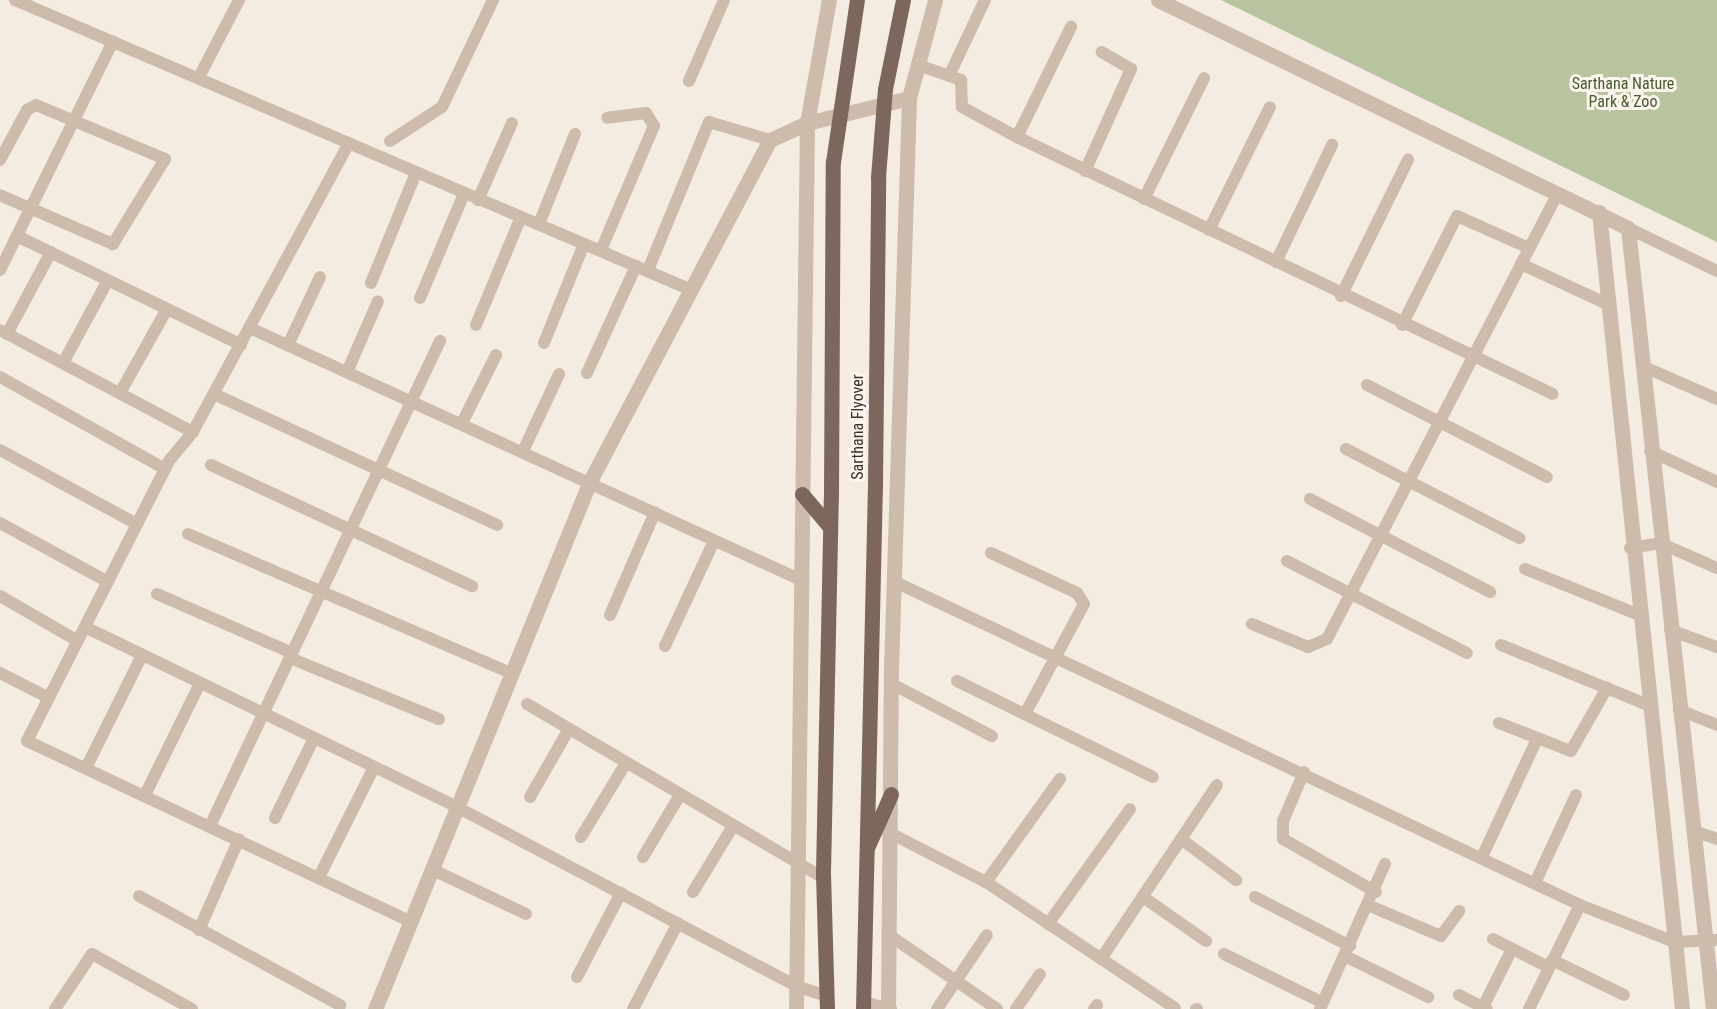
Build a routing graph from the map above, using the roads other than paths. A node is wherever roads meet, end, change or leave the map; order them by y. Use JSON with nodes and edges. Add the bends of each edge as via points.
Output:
{"nodes":[{"id":1,"x":15,"y":0,"type":"edge"},
{"id":2,"x":239,"y":0,"type":"edge"},
{"id":3,"x":493,"y":0,"type":"edge"},
{"id":4,"x":724,"y":0,"type":"edge"},
{"id":5,"x":829,"y":0,"type":"edge"},
{"id":6,"x":857,"y":0,"type":"edge"},
{"id":7,"x":903,"y":0,"type":"edge"},
{"id":8,"x":935,"y":0,"type":"edge"},
{"id":9,"x":985,"y":0,"type":"edge"},
{"id":10,"x":1158,"y":0,"type":"edge"},
{"id":11,"x":1071,"y":27,"type":"dead end"},
{"id":12,"x":113,"y":41,"type":"junction"},
{"id":13,"x":1102,"y":52,"type":"dead end"},
{"id":14,"x":918,"y":65,"type":"junction"},
{"id":15,"x":949,"y":76,"type":"junction"},
{"id":16,"x":199,"y":77,"type":"junction"},
{"id":17,"x":1204,"y":78,"type":"dead end"},
{"id":18,"x":688,"y":81,"type":"dead end"},
{"id":19,"x":909,"y":98,"type":"junction"},
{"id":20,"x":1270,"y":107,"type":"dead end"},
{"id":21,"x":607,"y":118,"type":"dead end"},
{"id":22,"x":76,"y":119,"type":"junction"},
{"id":23,"x":512,"y":123,"type":"dead end"},
{"id":24,"x":807,"y":123,"type":"junction"},
{"id":25,"x":575,"y":134,"type":"dead end"},
{"id":26,"x":1017,"y":137,"type":"junction"},
{"id":27,"x":770,"y":140,"type":"junction"},
{"id":28,"x":390,"y":141,"type":"dead end"},
{"id":29,"x":349,"y":143,"type":"junction"},
{"id":30,"x":1332,"y":145,"type":"dead end"},
{"id":31,"x":0,"y":160,"type":"edge"},
{"id":32,"x":1408,"y":160,"type":"dead end"},
{"id":33,"x":1085,"y":171,"type":"junction"},
{"id":34,"x":416,"y":173,"type":"junction"},
{"id":35,"x":1558,"y":193,"type":"junction"},
{"id":36,"x":464,"y":194,"type":"junction"},
{"id":37,"x":0,"y":195,"type":"edge"},
{"id":38,"x":1144,"y":199,"type":"junction"},
{"id":39,"x":478,"y":200,"type":"junction"},
{"id":40,"x":31,"y":208,"type":"junction"},
{"id":41,"x":1599,"y":212,"type":"junction"},
{"id":42,"x":522,"y":217,"type":"junction"},
{"id":43,"x":538,"y":224,"type":"junction"},
{"id":44,"x":1628,"y":228,"type":"junction"},
{"id":45,"x":1209,"y":230,"type":"junction"},
{"id":46,"x":17,"y":236,"type":"junction"},
{"id":47,"x":584,"y":244,"type":"junction"},
{"id":48,"x":1529,"y":248,"type":"junction"},
{"id":49,"x":602,"y":250,"type":"junction"},
{"id":50,"x":51,"y":252,"type":"junction"},
{"id":51,"x":1276,"y":262,"type":"junction"},
{"id":52,"x":1521,"y":264,"type":"junction"},
{"id":53,"x":642,"y":268,"type":"junction"},
{"id":54,"x":0,"y":270,"type":"edge"},
{"id":55,"x":1717,"y":271,"type":"edge"},
{"id":56,"x":320,"y":277,"type":"dead end"},
{"id":57,"x":108,"y":280,"type":"junction"},
{"id":58,"x":371,"y":283,"type":"dead end"},
{"id":59,"x":690,"y":289,"type":"junction"},
{"id":60,"x":1341,"y":296,"type":"junction"},
{"id":61,"x":420,"y":298,"type":"dead end"},
{"id":62,"x":378,"y":300,"type":"dead end"},
{"id":63,"x":1607,"y":304,"type":"junction"},
{"id":64,"x":167,"y":309,"type":"junction"},
{"id":65,"x":476,"y":325,"type":"dead end"},
{"id":66,"x":1402,"y":325,"type":"junction"},
{"id":67,"x":250,"y":328,"type":"junction"},
{"id":68,"x":4,"y":332,"type":"edge"},
{"id":69,"x":440,"y":341,"type":"dead end"},
{"id":70,"x":544,"y":343,"type":"dead end"},
{"id":71,"x":241,"y":345,"type":"junction"},
{"id":72,"x":288,"y":345,"type":"junction"},
{"id":73,"x":496,"y":355,"type":"dead end"},
{"id":74,"x":1475,"y":357,"type":"junction"},
{"id":75,"x":63,"y":363,"type":"junction"},
{"id":76,"x":1642,"y":366,"type":"junction"},
{"id":77,"x":347,"y":372,"type":"junction"},
{"id":78,"x":586,"y":373,"type":"dead end"},
{"id":79,"x":559,"y":374,"type":"dead end"},
{"id":80,"x":0,"y":377,"type":"edge"},
{"id":81,"x":1367,"y":385,"type":"dead end"},
{"id":82,"x":120,"y":393,"type":"junction"},
{"id":83,"x":214,"y":394,"type":"junction"},
{"id":84,"x":1553,"y":394,"type":"dead end"},
{"id":85,"x":1717,"y":399,"type":"edge"},
{"id":86,"x":412,"y":401,"type":"junction"},
{"id":87,"x":462,"y":423,"type":"junction"},
{"id":88,"x":1440,"y":425,"type":"junction"},
{"id":89,"x":193,"y":432,"type":"junction"},
{"id":90,"x":1346,"y":449,"type":"dead end"},
{"id":91,"x":0,"y":450,"type":"edge"},
{"id":92,"x":523,"y":451,"type":"junction"},
{"id":93,"x":1650,"y":451,"type":"junction"},
{"id":94,"x":211,"y":465,"type":"dead end"},
{"id":95,"x":165,"y":469,"type":"junction"},
{"id":96,"x":379,"y":471,"type":"junction"},
{"id":97,"x":1547,"y":477,"type":"dead end"},
{"id":98,"x":591,"y":481,"type":"junction"},
{"id":99,"x":1412,"y":481,"type":"junction"},
{"id":100,"x":1717,"y":482,"type":"edge"},
{"id":101,"x":802,"y":494,"type":"junction"},
{"id":102,"x":1310,"y":499,"type":"dead end"},
{"id":103,"x":655,"y":512,"type":"junction"},
{"id":104,"x":0,"y":524,"type":"edge"},
{"id":105,"x":137,"y":524,"type":"junction"},
{"id":106,"x":497,"y":525,"type":"dead end"},
{"id":107,"x":830,"y":527,"type":"junction"},
{"id":108,"x":351,"y":530,"type":"junction"},
{"id":109,"x":188,"y":534,"type":"dead end"},
{"id":110,"x":1383,"y":537,"type":"junction"},
{"id":111,"x":1519,"y":538,"type":"dead end"},
{"id":112,"x":714,"y":541,"type":"junction"},
{"id":113,"x":1660,"y":543,"type":"junction"},
{"id":114,"x":1630,"y":548,"type":"junction"},
{"id":115,"x":991,"y":553,"type":"dead end"},
{"id":116,"x":1287,"y":561,"type":"dead end"},
{"id":117,"x":1717,"y":568,"type":"edge"},
{"id":118,"x":1525,"y":569,"type":"dead end"},
{"id":119,"x":801,"y":580,"type":"junction"},
{"id":120,"x":893,"y":581,"type":"junction"},
{"id":121,"x":108,"y":582,"type":"junction"},
{"id":122,"x":472,"y":586,"type":"dead end"},
{"id":123,"x":1490,"y":592,"type":"dead end"},
{"id":124,"x":157,"y":594,"type":"dead end"},
{"id":125,"x":321,"y":594,"type":"junction"},
{"id":126,"x":1355,"y":594,"type":"junction"},
{"id":127,"x":0,"y":596,"type":"edge"},
{"id":128,"x":1637,"y":614,"type":"junction"},
{"id":129,"x":610,"y":615,"type":"dead end"},
{"id":130,"x":1252,"y":624,"type":"dead end"},
{"id":131,"x":85,"y":627,"type":"junction"},
{"id":132,"x":1670,"y":630,"type":"junction"},
{"id":133,"x":78,"y":641,"type":"junction"},
{"id":134,"x":1501,"y":645,"type":"dead end"},
{"id":135,"x":665,"y":646,"type":"dead end"},
{"id":136,"x":1717,"y":647,"type":"edge"},
{"id":137,"x":1467,"y":653,"type":"dead end"},
{"id":138,"x":142,"y":655,"type":"junction"},
{"id":139,"x":291,"y":655,"type":"junction"},
{"id":140,"x":1059,"y":657,"type":"junction"},
{"id":141,"x":0,"y":673,"type":"edge"},
{"id":142,"x":510,"y":673,"type":"junction"},
{"id":143,"x":957,"y":681,"type":"dead end"},
{"id":144,"x":200,"y":683,"type":"junction"},
{"id":145,"x":890,"y":683,"type":"junction"},
{"id":146,"x":1607,"y":688,"type":"junction"},
{"id":147,"x":49,"y":698,"type":"junction"},
{"id":148,"x":527,"y":704,"type":"dead end"},
{"id":149,"x":1648,"y":705,"type":"junction"},
{"id":150,"x":1679,"y":710,"type":"junction"},
{"id":151,"x":263,"y":714,"type":"junction"},
{"id":152,"x":1026,"y":714,"type":"junction"},
{"id":153,"x":439,"y":719,"type":"dead end"},
{"id":154,"x":1499,"y":723,"type":"dead end"},
{"id":155,"x":1717,"y":725,"type":"edge"},
{"id":156,"x":569,"y":729,"type":"junction"},
{"id":157,"x":992,"y":736,"type":"dead end"},
{"id":158,"x":314,"y":738,"type":"junction"},
{"id":159,"x":1536,"y":741,"type":"junction"},
{"id":160,"x":626,"y":763,"type":"junction"},
{"id":161,"x":374,"y":767,"type":"junction"},
{"id":162,"x":86,"y":768,"type":"junction"},
{"id":163,"x":1304,"y":772,"type":"junction"},
{"id":164,"x":1153,"y":777,"type":"dead end"},
{"id":165,"x":1060,"y":779,"type":"dead end"},
{"id":166,"x":1217,"y":785,"type":"dead end"},
{"id":167,"x":891,"y":794,"type":"junction"},
{"id":168,"x":145,"y":795,"type":"junction"},
{"id":169,"x":680,"y":795,"type":"junction"},
{"id":170,"x":1576,"y":795,"type":"dead end"},
{"id":171,"x":530,"y":797,"type":"dead end"},
{"id":172,"x":455,"y":806,"type":"junction"},
{"id":173,"x":1130,"y":809,"type":"dead end"},
{"id":174,"x":275,"y":818,"type":"dead end"},
{"id":175,"x":210,"y":826,"type":"junction"},
{"id":176,"x":733,"y":826,"type":"junction"},
{"id":177,"x":1694,"y":831,"type":"junction"},
{"id":178,"x":892,"y":834,"type":"junction"},
{"id":179,"x":580,"y":837,"type":"dead end"},
{"id":180,"x":1181,"y":838,"type":"junction"},
{"id":181,"x":239,"y":839,"type":"junction"},
{"id":182,"x":1717,"y":839,"type":"edge"},
{"id":183,"x":863,"y":856,"type":"junction"},
{"id":184,"x":642,"y":857,"type":"dead end"},
{"id":185,"x":1482,"y":857,"type":"junction"},
{"id":186,"x":798,"y":864,"type":"junction"},
{"id":187,"x":1385,"y":864,"type":"dead end"},
{"id":188,"x":430,"y":869,"type":"junction"},
{"id":189,"x":319,"y":877,"type":"junction"},
{"id":190,"x":823,"y":878,"type":"junction"},
{"id":191,"x":1236,"y":880,"type":"dead end"},
{"id":192,"x":986,"y":882,"type":"junction"},
{"id":193,"x":1535,"y":883,"type":"junction"},
{"id":194,"x":693,"y":892,"type":"dead end"},
{"id":195,"x":1376,"y":892,"type":"junction"},
{"id":196,"x":621,"y":893,"type":"junction"},
{"id":197,"x":139,"y":896,"type":"dead end"},
{"id":198,"x":1143,"y":897,"type":"junction"},
{"id":199,"x":1255,"y":897,"type":"dead end"},
{"id":200,"x":1581,"y":905,"type":"junction"},
{"id":201,"x":1370,"y":906,"type":"junction"},
{"id":202,"x":1459,"y":911,"type":"dead end"},
{"id":203,"x":526,"y":914,"type":"dead end"},
{"id":204,"x":411,"y":921,"type":"junction"},
{"id":205,"x":678,"y":923,"type":"junction"},
{"id":206,"x":1048,"y":924,"type":"junction"},
{"id":207,"x":199,"y":930,"type":"junction"},
{"id":208,"x":889,"y":935,"type":"junction"},
{"id":209,"x":987,"y":935,"type":"dead end"},
{"id":210,"x":1494,"y":939,"type":"dead end"},
{"id":211,"x":1206,"y":940,"type":"dead end"},
{"id":212,"x":1676,"y":942,"type":"junction"},
{"id":213,"x":1712,"y":942,"type":"edge"},
{"id":214,"x":1512,"y":949,"type":"junction"},
{"id":215,"x":1348,"y":951,"type":"junction"},
{"id":216,"x":1224,"y":954,"type":"dead end"},
{"id":217,"x":1101,"y":959,"type":"junction"},
{"id":218,"x":1550,"y":963,"type":"junction"},
{"id":219,"x":1040,"y":974,"type":"dead end"},
{"id":220,"x":577,"y":977,"type":"dead end"},
{"id":221,"x":955,"y":983,"type":"junction"},
{"id":222,"x":796,"y":986,"type":"junction"},
{"id":223,"x":1459,"y":995,"type":"dead end"},
{"id":224,"x":1624,"y":995,"type":"dead end"},
{"id":225,"x":1428,"y":997,"type":"dead end"},
{"id":226,"x":827,"y":1002,"type":"edge"},
{"id":227,"x":340,"y":1005,"type":"dead end"},
{"id":228,"x":863,"y":1005,"type":"edge"},
{"id":229,"x":1321,"y":1007,"type":"edge"},
{"id":230,"x":889,"y":1008,"type":"edge"},
{"id":231,"x":1175,"y":1008,"type":"edge"},
{"id":232,"x":1485,"y":1008,"type":"edge"},
{"id":233,"x":55,"y":1009,"type":"edge"},
{"id":234,"x":192,"y":1009,"type":"edge"},
{"id":235,"x":375,"y":1009,"type":"edge"},
{"id":236,"x":633,"y":1009,"type":"edge"},
{"id":237,"x":796,"y":1009,"type":"edge"},
{"id":238,"x":937,"y":1009,"type":"edge"},
{"id":239,"x":997,"y":1009,"type":"edge"},
{"id":240,"x":1016,"y":1009,"type":"edge"},
{"id":241,"x":1529,"y":1009,"type":"edge"},
{"id":242,"x":1682,"y":1009,"type":"edge"},
{"id":243,"x":1713,"y":1009,"type":"edge"}],
"edges":[{"from":1,"to":12,"type":"street"},
{"from":2,"to":16,"type":"street"},
{"from":3,"to":28,"type":"street","via":[[442,107]]},
{"from":4,"to":18,"type":"street"},
{"from":5,"to":24,"type":"street"},
{"from":6,"to":107,"type":"main road","name":"Sarthana Flyover","bridge":true,"via":[[833,162]]},
{"from":7,"to":183,"type":"main road","name":"Sarthana Flyover","bridge":true,"via":[[885,88],[878,177],[875,485]]},
{"from":8,"to":14,"type":"street"},
{"from":9,"to":15,"type":"street"},
{"from":10,"to":35,"type":"street"},
{"from":11,"to":26,"type":"street"},
{"from":12,"to":16,"type":"street"},
{"from":12,"to":22,"type":"street"},
{"from":13,"to":33,"type":"street","via":[[1131,69]]},
{"from":14,"to":15,"type":"street"},
{"from":14,"to":19,"type":"street"},
{"from":15,"to":26,"type":"street","via":[[962,83],[962,107]]},
{"from":16,"to":29,"type":"street"},
{"from":17,"to":38,"type":"street"},
{"from":19,"to":24,"type":"street"},
{"from":19,"to":120,"type":"street"},
{"from":20,"to":45,"type":"street"},
{"from":21,"to":49,"type":"street","via":[[646,113],[654,126]]},
{"from":22,"to":31,"type":"street","via":[[41,105],[31,106]]},
{"from":22,"to":40,"type":"street"},
{"from":22,"to":40,"type":"street","via":[[162,153],[164,161],[117,243]]},
{"from":23,"to":39,"type":"street"},
{"from":24,"to":27,"type":"street"},
{"from":24,"to":101,"type":"street"},
{"from":25,"to":43,"type":"street"},
{"from":26,"to":33,"type":"street"},
{"from":27,"to":53,"type":"street","via":[[710,122]]},
{"from":27,"to":59,"type":"street"},
{"from":29,"to":34,"type":"street"},
{"from":29,"to":67,"type":"street"},
{"from":30,"to":51,"type":"street"},
{"from":32,"to":60,"type":"street"},
{"from":33,"to":38,"type":"street"},
{"from":34,"to":36,"type":"street"},
{"from":34,"to":58,"type":"street"},
{"from":35,"to":41,"type":"street"},
{"from":35,"to":48,"type":"street"},
{"from":36,"to":39,"type":"street"},
{"from":36,"to":61,"type":"street"},
{"from":37,"to":40,"type":"street"},
{"from":38,"to":45,"type":"street"},
{"from":39,"to":42,"type":"street"},
{"from":40,"to":46,"type":"street"},
{"from":41,"to":44,"type":"street"},
{"from":41,"to":63,"type":"street"},
{"from":42,"to":43,"type":"street"},
{"from":42,"to":65,"type":"street"},
{"from":43,"to":47,"type":"street"},
{"from":44,"to":55,"type":"street"},
{"from":44,"to":76,"type":"street"},
{"from":45,"to":51,"type":"street"},
{"from":46,"to":50,"type":"street"},
{"from":46,"to":54,"type":"street"},
{"from":47,"to":49,"type":"street"},
{"from":47,"to":70,"type":"street"},
{"from":48,"to":52,"type":"street"},
{"from":48,"to":66,"type":"street","via":[[1457,216]]},
{"from":49,"to":53,"type":"street"},
{"from":50,"to":57,"type":"street"},
{"from":50,"to":68,"type":"street"},
{"from":51,"to":60,"type":"street"},
{"from":52,"to":63,"type":"street"},
{"from":52,"to":74,"type":"street"},
{"from":53,"to":59,"type":"street"},
{"from":53,"to":78,"type":"street"},
{"from":56,"to":72,"type":"street"},
{"from":57,"to":64,"type":"street"},
{"from":57,"to":75,"type":"street"},
{"from":59,"to":98,"type":"street"},
{"from":60,"to":66,"type":"street"},
{"from":62,"to":77,"type":"street"},
{"from":63,"to":114,"type":"street"},
{"from":64,"to":71,"type":"street"},
{"from":64,"to":82,"type":"street"},
{"from":66,"to":74,"type":"street"},
{"from":67,"to":71,"type":"street"},
{"from":67,"to":72,"type":"street"},
{"from":68,"to":75,"type":"street"},
{"from":69,"to":86,"type":"street"},
{"from":71,"to":83,"type":"street"},
{"from":72,"to":77,"type":"street"},
{"from":73,"to":87,"type":"street"},
{"from":74,"to":84,"type":"street"},
{"from":74,"to":88,"type":"street"},
{"from":75,"to":82,"type":"street"},
{"from":76,"to":85,"type":"street"},
{"from":76,"to":93,"type":"street"},
{"from":77,"to":86,"type":"street"},
{"from":79,"to":92,"type":"street"},
{"from":80,"to":95,"type":"street"},
{"from":81,"to":88,"type":"street"},
{"from":82,"to":89,"type":"street"},
{"from":83,"to":89,"type":"street"},
{"from":83,"to":96,"type":"street"},
{"from":86,"to":87,"type":"street"},
{"from":86,"to":96,"type":"street"},
{"from":87,"to":92,"type":"street"},
{"from":88,"to":97,"type":"street"},
{"from":88,"to":99,"type":"street"},
{"from":89,"to":95,"type":"street"},
{"from":90,"to":99,"type":"street"},
{"from":91,"to":105,"type":"street"},
{"from":92,"to":98,"type":"street"},
{"from":93,"to":100,"type":"street"},
{"from":93,"to":113,"type":"street"},
{"from":94,"to":108,"type":"street"},
{"from":95,"to":105,"type":"street"},
{"from":96,"to":106,"type":"street"},
{"from":96,"to":108,"type":"street"},
{"from":98,"to":103,"type":"street"},
{"from":98,"to":142,"type":"street"},
{"from":99,"to":110,"type":"street"},
{"from":99,"to":111,"type":"street"},
{"from":101,"to":107,"type":"main road"},
{"from":101,"to":119,"type":"street"},
{"from":102,"to":110,"type":"street"},
{"from":103,"to":112,"type":"street"},
{"from":103,"to":129,"type":"street"},
{"from":104,"to":121,"type":"street"},
{"from":105,"to":121,"type":"street"},
{"from":107,"to":190,"type":"main road","name":"Sarthana Flyover"},
{"from":108,"to":122,"type":"street"},
{"from":108,"to":125,"type":"street"},
{"from":109,"to":125,"type":"street"},
{"from":110,"to":123,"type":"street"},
{"from":110,"to":126,"type":"street"},
{"from":112,"to":119,"type":"street"},
{"from":112,"to":135,"type":"street"},
{"from":113,"to":114,"type":"street"},
{"from":113,"to":117,"type":"street"},
{"from":113,"to":132,"type":"street"},
{"from":114,"to":128,"type":"street"},
{"from":115,"to":140,"type":"street","via":[[1082,597]]},
{"from":116,"to":126,"type":"street"},
{"from":118,"to":128,"type":"street"},
{"from":119,"to":186,"type":"street"},
{"from":120,"to":140,"type":"street"},
{"from":120,"to":145,"type":"street"},
{"from":121,"to":131,"type":"street"},
{"from":124,"to":139,"type":"street"},
{"from":125,"to":139,"type":"street"},
{"from":125,"to":142,"type":"street"},
{"from":126,"to":130,"type":"street","via":[[1327,639],[1315,648]]},
{"from":126,"to":137,"type":"street"},
{"from":127,"to":133,"type":"street"},
{"from":128,"to":149,"type":"street"},
{"from":131,"to":133,"type":"street"},
{"from":131,"to":138,"type":"street"},
{"from":132,"to":136,"type":"street"},
{"from":132,"to":150,"type":"street"},
{"from":133,"to":147,"type":"street"},
{"from":134,"to":146,"type":"street"},
{"from":138,"to":144,"type":"street"},
{"from":138,"to":162,"type":"street"},
{"from":139,"to":151,"type":"street"},
{"from":139,"to":153,"type":"street"},
{"from":140,"to":152,"type":"street"},
{"from":140,"to":163,"type":"street"},
{"from":141,"to":147,"type":"street"},
{"from":142,"to":172,"type":"street"},
{"from":143,"to":152,"type":"street"},
{"from":144,"to":151,"type":"street"},
{"from":144,"to":168,"type":"street"},
{"from":145,"to":157,"type":"street"},
{"from":145,"to":167,"type":"street"},
{"from":146,"to":149,"type":"street"},
{"from":146,"to":159,"type":"street","via":[[1571,751]]},
{"from":147,"to":162,"type":"street","via":[[27,741]]},
{"from":148,"to":156,"type":"street"},
{"from":149,"to":212,"type":"street"},
{"from":150,"to":155,"type":"street"},
{"from":150,"to":177,"type":"street"},
{"from":151,"to":158,"type":"street"},
{"from":151,"to":175,"type":"street"},
{"from":152,"to":164,"type":"street"},
{"from":154,"to":159,"type":"street"},
{"from":156,"to":160,"type":"street"},
{"from":156,"to":171,"type":"street"},
{"from":158,"to":161,"type":"street"},
{"from":158,"to":174,"type":"street"},
{"from":159,"to":185,"type":"street"},
{"from":160,"to":169,"type":"street"},
{"from":160,"to":179,"type":"street"},
{"from":161,"to":172,"type":"street"},
{"from":161,"to":189,"type":"street"},
{"from":162,"to":168,"type":"street"},
{"from":163,"to":185,"type":"street"},
{"from":163,"to":195,"type":"street","via":[[1283,821],[1282,839]]},
{"from":165,"to":192,"type":"street"},
{"from":166,"to":180,"type":"street"},
{"from":167,"to":178,"type":"street"},
{"from":167,"to":183,"type":"main road"},
{"from":168,"to":175,"type":"street"},
{"from":169,"to":176,"type":"street"},
{"from":169,"to":184,"type":"street"},
{"from":170,"to":193,"type":"street"},
{"from":172,"to":188,"type":"street"},
{"from":172,"to":196,"type":"street"},
{"from":173,"to":206,"type":"street"},
{"from":175,"to":181,"type":"street"},
{"from":176,"to":186,"type":"street"},
{"from":176,"to":194,"type":"street"},
{"from":177,"to":182,"type":"street"},
{"from":177,"to":213,"type":"street"},
{"from":178,"to":192,"type":"street"},
{"from":178,"to":208,"type":"street"},
{"from":180,"to":191,"type":"street"},
{"from":180,"to":198,"type":"street"},
{"from":181,"to":189,"type":"street"},
{"from":181,"to":207,"type":"street"},
{"from":183,"to":228,"type":"main road","name":"Sarthana Flyover"},
{"from":185,"to":193,"type":"street"},
{"from":186,"to":190,"type":"street"},
{"from":186,"to":222,"type":"street"},
{"from":187,"to":195,"type":"street"},
{"from":188,"to":203,"type":"street"},
{"from":188,"to":204,"type":"street"},
{"from":189,"to":204,"type":"street"},
{"from":190,"to":226,"type":"main road","name":"Sarthana Flyover"},
{"from":192,"to":206,"type":"street"},
{"from":193,"to":200,"type":"street"},
{"from":195,"to":201,"type":"street"},
{"from":196,"to":205,"type":"street"},
{"from":196,"to":220,"type":"street"},
{"from":197,"to":207,"type":"street"},
{"from":198,"to":211,"type":"street"},
{"from":198,"to":217,"type":"street"},
{"from":199,"to":215,"type":"street"},
{"from":200,"to":212,"type":"street"},
{"from":200,"to":218,"type":"street"},
{"from":201,"to":202,"type":"street","via":[[1441,936]]},
{"from":201,"to":215,"type":"street"},
{"from":204,"to":235,"type":"street"},
{"from":205,"to":222,"type":"street"},
{"from":205,"to":236,"type":"street"},
{"from":206,"to":217,"type":"street"},
{"from":207,"to":227,"type":"street"},
{"from":208,"to":221,"type":"street"},
{"from":208,"to":230,"type":"street"},
{"from":209,"to":221,"type":"street"},
{"from":210,"to":214,"type":"street"},
{"from":212,"to":213,"type":"street"},
{"from":212,"to":242,"type":"street"},
{"from":213,"to":243,"type":"street"},
{"from":214,"to":218,"type":"street"},
{"from":214,"to":232,"type":"street"},
{"from":215,"to":225,"type":"street"},
{"from":215,"to":229,"type":"street"},
{"from":216,"to":229,"type":"street"},
{"from":217,"to":231,"type":"street"},
{"from":218,"to":224,"type":"street"},
{"from":218,"to":241,"type":"street"},
{"from":219,"to":240,"type":"street"},
{"from":221,"to":238,"type":"street"},
{"from":221,"to":239,"type":"street"},
{"from":222,"to":226,"type":"street"},
{"from":222,"to":237,"type":"street"},
{"from":223,"to":232,"type":"street"},
{"from":228,"to":230,"type":"street"},
{"from":233,"to":234,"type":"street","via":[[92,954]]}]}
